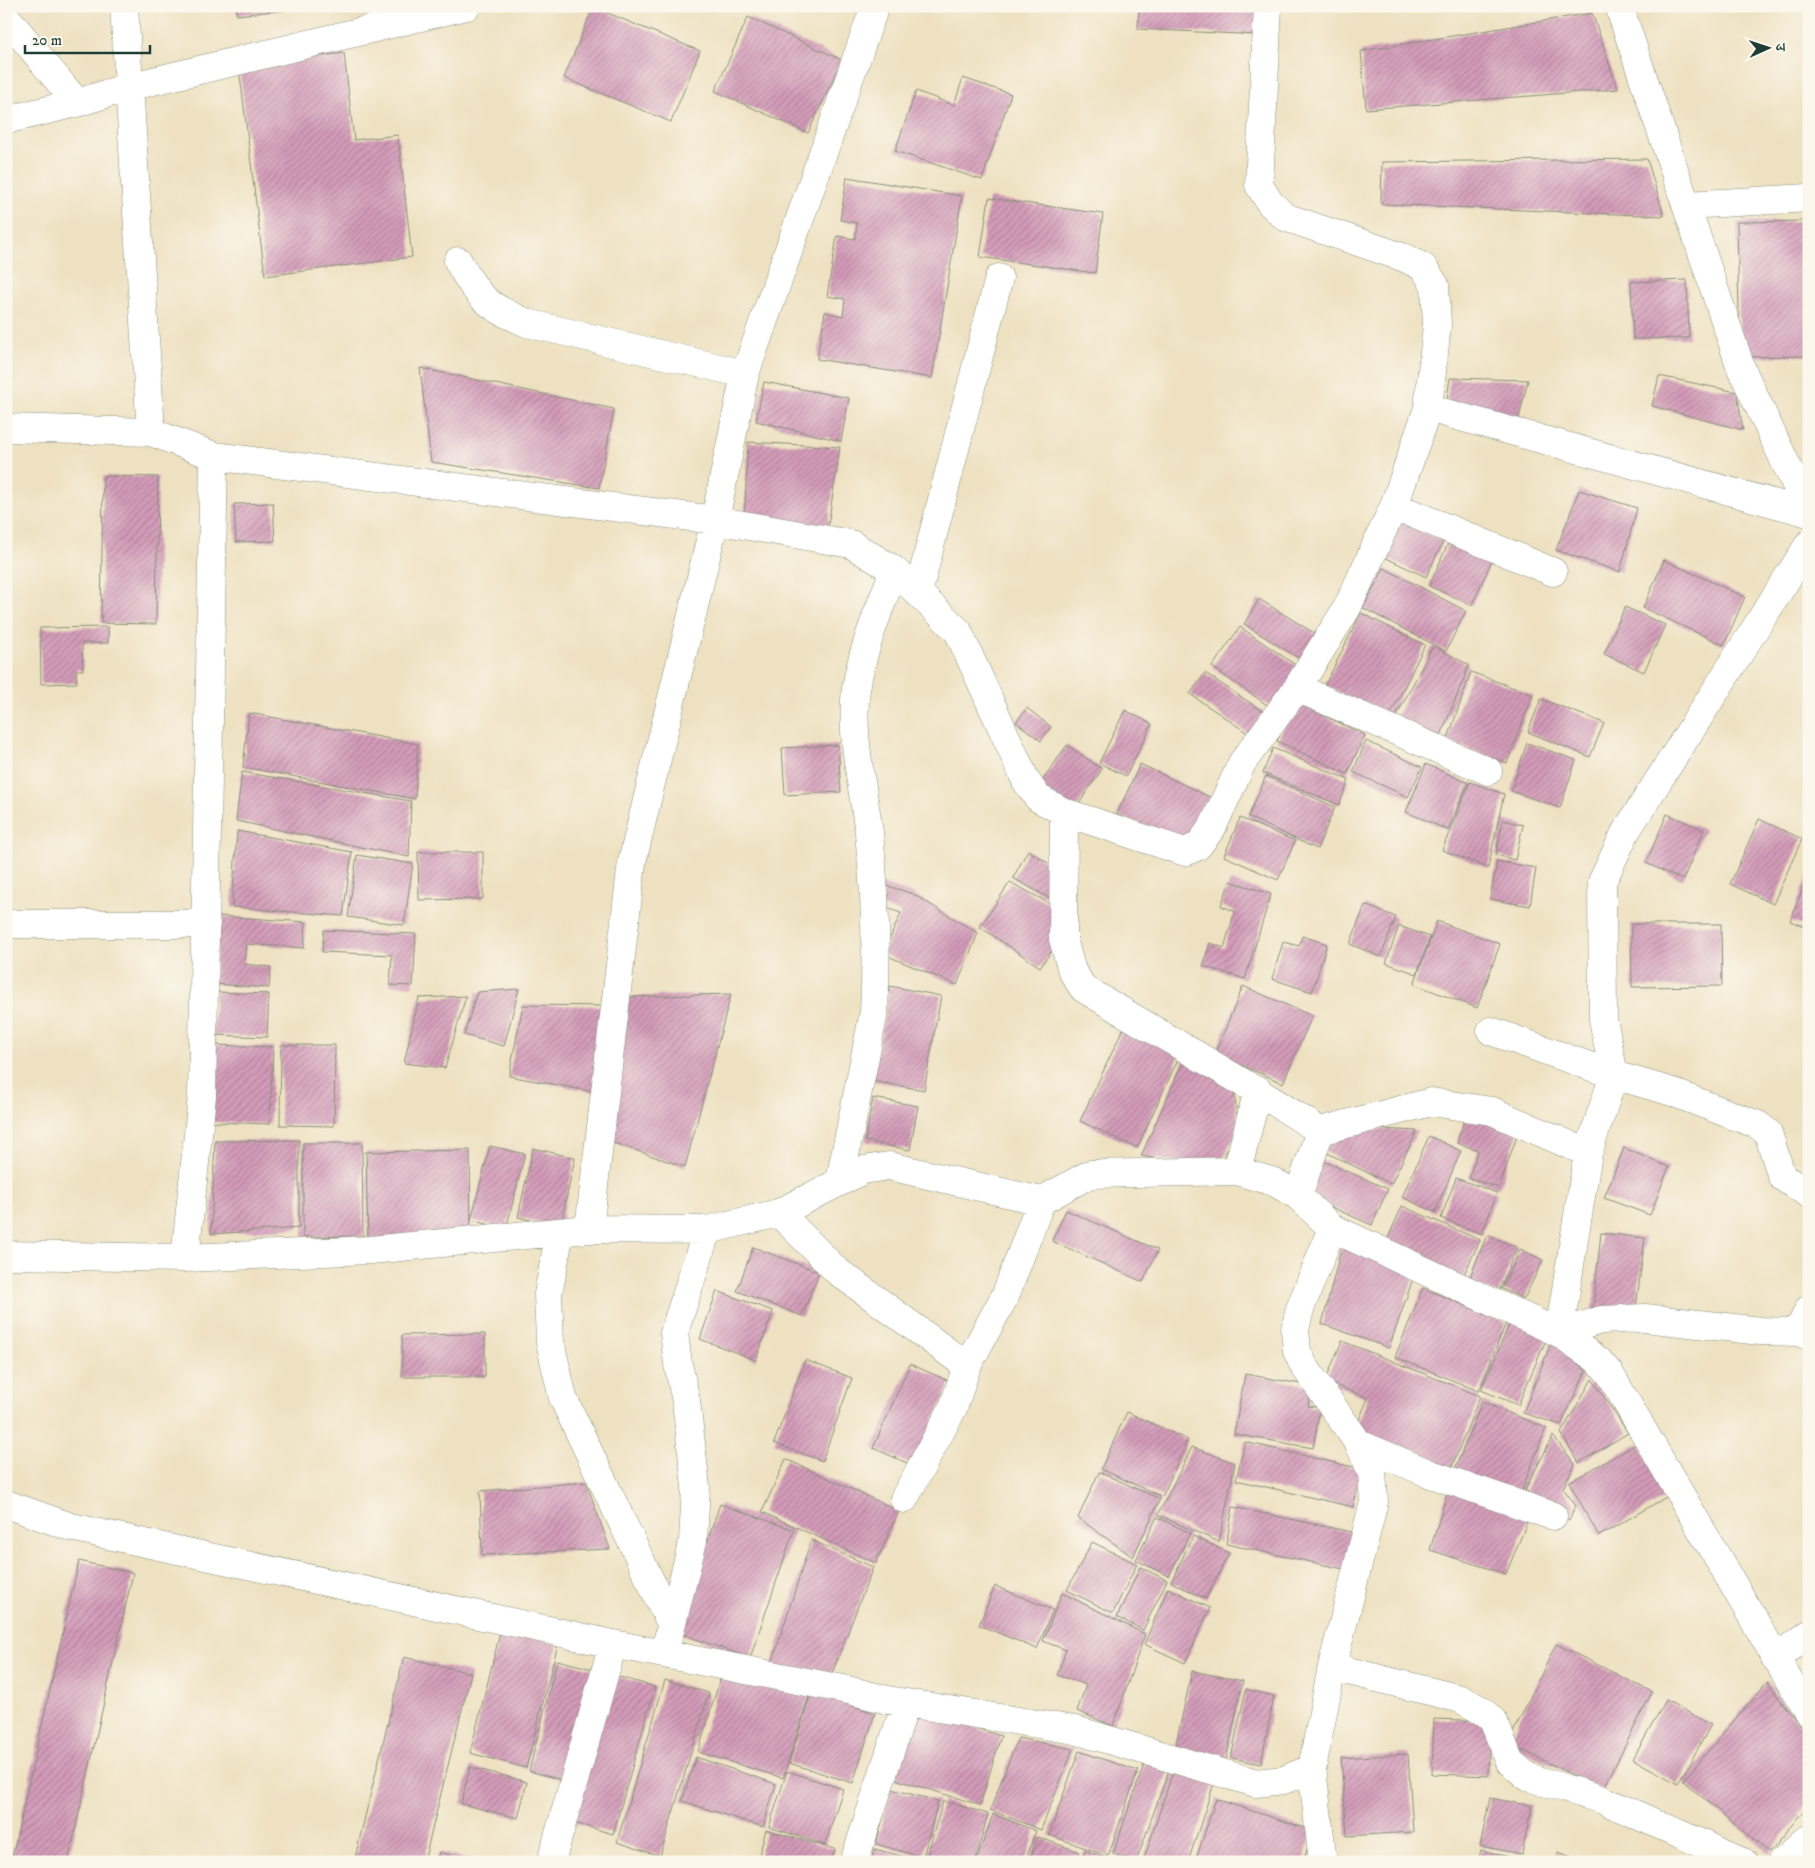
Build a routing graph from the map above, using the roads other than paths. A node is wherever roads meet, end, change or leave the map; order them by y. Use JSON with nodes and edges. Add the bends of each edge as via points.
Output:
{"nodes":[{"id":1,"x":124,"y":6,"type":"edge"},
{"id":2,"x":467,"y":6,"type":"edge"},
{"id":3,"x":875,"y":6,"type":"edge"},
{"id":4,"x":1268,"y":6,"type":"edge"},
{"id":5,"x":1619,"y":6,"type":"edge"},
{"id":6,"x":6,"y":17,"type":"edge"},
{"id":7,"x":128,"y":87,"type":"junction"},
{"id":8,"x":77,"y":104,"type":"junction"},
{"id":9,"x":6,"y":120,"type":"edge"},
{"id":10,"x":1809,"y":198,"type":"edge"},
{"id":11,"x":1686,"y":205,"type":"junction"},
{"id":12,"x":458,"y":261,"type":"dead end"},
{"id":13,"x":999,"y":278,"type":"dead end"},
{"id":14,"x":746,"y":374,"type":"junction"},
{"id":15,"x":1428,"y":408,"type":"junction"},
{"id":16,"x":6,"y":428,"type":"edge"},
{"id":17,"x":151,"y":432,"type":"junction"},
{"id":18,"x":214,"y":456,"type":"junction"},
{"id":19,"x":1394,"y":506,"type":"junction"},
{"id":20,"x":1809,"y":513,"type":"edge"},
{"id":21,"x":715,"y":520,"type":"junction"},
{"id":22,"x":1809,"y":544,"type":"edge"},
{"id":23,"x":894,"y":570,"type":"junction"},
{"id":24,"x":1553,"y":572,"type":"dead end"},
{"id":25,"x":918,"y":594,"type":"junction"},
{"id":26,"x":1297,"y":688,"type":"junction"},
{"id":27,"x":1488,"y":771,"type":"dead end"},
{"id":28,"x":1064,"y":812,"type":"junction"},
{"id":29,"x":6,"y":924,"type":"edge"},
{"id":30,"x":206,"y":924,"type":"junction"},
{"id":31,"x":1491,"y":1031,"type":"dead end"},
{"id":32,"x":1614,"y":1075,"type":"junction"},
{"id":33,"x":1258,"y":1090,"type":"junction"},
{"id":34,"x":1320,"y":1131,"type":"junction"},
{"id":35,"x":1588,"y":1153,"type":"junction"},
{"id":36,"x":1237,"y":1171,"type":"junction"},
{"id":37,"x":840,"y":1180,"type":"junction"},
{"id":38,"x":1809,"y":1194,"type":"edge"},
{"id":39,"x":1298,"y":1196,"type":"junction"},
{"id":40,"x":1041,"y":1201,"type":"junction"},
{"id":41,"x":779,"y":1213,"type":"junction"},
{"id":42,"x":1332,"y":1228,"type":"junction"},
{"id":43,"x":590,"y":1229,"type":"junction"},
{"id":44,"x":707,"y":1230,"type":"junction"},
{"id":45,"x":560,"y":1232,"type":"junction"},
{"id":46,"x":6,"y":1255,"type":"edge"},
{"id":47,"x":185,"y":1258,"type":"junction"},
{"id":48,"x":1805,"y":1325,"type":"edge"},
{"id":49,"x":1559,"y":1333,"type":"junction"},
{"id":50,"x":967,"y":1366,"type":"junction"},
{"id":51,"x":1359,"y":1444,"type":"junction"},
{"id":52,"x":904,"y":1499,"type":"dead end"},
{"id":53,"x":6,"y":1504,"type":"edge"},
{"id":54,"x":1553,"y":1516,"type":"dead end"},
{"id":55,"x":671,"y":1624,"type":"junction"},
{"id":56,"x":1809,"y":1634,"type":"edge"},
{"id":57,"x":613,"y":1644,"type":"junction"},
{"id":58,"x":664,"y":1654,"type":"junction"},
{"id":59,"x":1775,"y":1659,"type":"junction"},
{"id":60,"x":1332,"y":1668,"type":"junction"},
{"id":61,"x":906,"y":1703,"type":"junction"},
{"id":62,"x":1809,"y":1714,"type":"edge"},
{"id":63,"x":1312,"y":1768,"type":"junction"},
{"id":64,"x":1809,"y":1838,"type":"edge"},
{"id":65,"x":552,"y":1862,"type":"edge"},
{"id":66,"x":854,"y":1862,"type":"edge"},
{"id":67,"x":1323,"y":1862,"type":"edge"},
{"id":68,"x":1742,"y":1862,"type":"edge"},
{"id":69,"x":1782,"y":1862,"type":"edge"}],
"edges":[{"from":1,"to":7,"type":"street"},
{"from":2,"to":7,"type":"street"},
{"from":3,"to":14,"type":"street"},
{"from":4,"to":15,"type":"street","via":[[1259,185],[1270,203],[1285,216],[1405,258],[1423,268],[1434,285],[1437,325]]},
{"from":5,"to":11,"type":"street"},
{"from":6,"to":8,"type":"street"},
{"from":7,"to":8,"type":"street"},
{"from":7,"to":17,"type":"street"},
{"from":8,"to":9,"type":"street"},
{"from":10,"to":11,"type":"street"},
{"from":11,"to":20,"type":"street","via":[[1742,368]]},
{"from":12,"to":14,"type":"street","via":[[481,298],[497,310],[527,323]]},
{"from":13,"to":25,"type":"street"},
{"from":14,"to":21,"type":"street"},
{"from":15,"to":19,"type":"street"},
{"from":15,"to":20,"type":"street"},
{"from":16,"to":17,"type":"street"},
{"from":17,"to":18,"type":"street"},
{"from":18,"to":21,"type":"street"},
{"from":18,"to":30,"type":"street"},
{"from":19,"to":24,"type":"street"},
{"from":19,"to":26,"type":"street","via":[[1347,608]]},
{"from":21,"to":23,"type":"street","via":[[851,544]]},
{"from":21,"to":43,"type":"street","via":[[632,862]]},
{"from":22,"to":32,"type":"street","via":[[1625,833],[1602,882],[1602,1019]]},
{"from":23,"to":25,"type":"street"},
{"from":23,"to":37,"type":"street","via":[[868,643],[856,689],[855,736],[869,834],[875,985],[874,1012]]},
{"from":25,"to":28,"type":"street","via":[[958,631],[1026,781],[1038,798]]},
{"from":26,"to":27,"type":"street"},
{"from":26,"to":28,"type":"street","via":[[1242,763],[1212,828],[1198,846],[1185,852]]},
{"from":28,"to":33,"type":"street","via":[[1063,939],[1072,971],[1083,988]]},
{"from":29,"to":30,"type":"street"},
{"from":30,"to":47,"type":"street","via":[[202,1096]]},
{"from":31,"to":32,"type":"street"},
{"from":32,"to":35,"type":"street"},
{"from":32,"to":38,"type":"street","via":[[1669,1091],[1758,1125],[1768,1133],[1782,1176]]},
{"from":33,"to":34,"type":"street"},
{"from":33,"to":36,"type":"street"},
{"from":34,"to":35,"type":"street","via":[[1431,1102],[1492,1111]]},
{"from":34,"to":39,"type":"street"},
{"from":35,"to":49,"type":"street"},
{"from":36,"to":39,"type":"street","via":[[1274,1182]]},
{"from":36,"to":40,"type":"street","via":[[1090,1174]]},
{"from":37,"to":40,"type":"street","via":[[863,1170],[890,1166]]},
{"from":37,"to":41,"type":"street"},
{"from":39,"to":42,"type":"street"},
{"from":40,"to":50,"type":"street","via":[[1006,1294]]},
{"from":41,"to":44,"type":"street"},
{"from":41,"to":50,"type":"street","via":[[838,1271]]},
{"from":42,"to":49,"type":"street"},
{"from":42,"to":51,"type":"street","via":[[1300,1309],[1297,1351]]},
{"from":43,"to":44,"type":"street"},
{"from":43,"to":45,"type":"street"},
{"from":44,"to":55,"type":"street","via":[[674,1333],[696,1487],[693,1541]]},
{"from":45,"to":47,"type":"street","via":[[370,1250]]},
{"from":45,"to":55,"type":"street","via":[[548,1294],[550,1342],[563,1398]]},
{"from":46,"to":47,"type":"street"},
{"from":48,"to":49,"type":"street","via":[[1762,1331],[1645,1318],[1601,1320]]},
{"from":49,"to":59,"type":"street","via":[[1598,1360],[1610,1374]]},
{"from":50,"to":52,"type":"street","via":[[953,1408]]},
{"from":51,"to":54,"type":"street","via":[[1428,1473]]},
{"from":51,"to":60,"type":"street","via":[[1372,1472],[1374,1502]]},
{"from":53,"to":57,"type":"street","via":[[71,1526]]},
{"from":55,"to":58,"type":"street"},
{"from":56,"to":59,"type":"street"},
{"from":57,"to":58,"type":"street"},
{"from":57,"to":65,"type":"street"},
{"from":58,"to":61,"type":"street"},
{"from":59,"to":62,"type":"street"},
{"from":60,"to":63,"type":"street"},
{"from":60,"to":68,"type":"street","via":[[1461,1699],[1493,1720],[1510,1762],[1528,1777],[1603,1800]]},
{"from":61,"to":63,"type":"street","via":[[1076,1730],[1256,1783],[1284,1780]]},
{"from":61,"to":66,"type":"street"},
{"from":63,"to":67,"type":"street"},
{"from":64,"to":69,"type":"street"}]}
